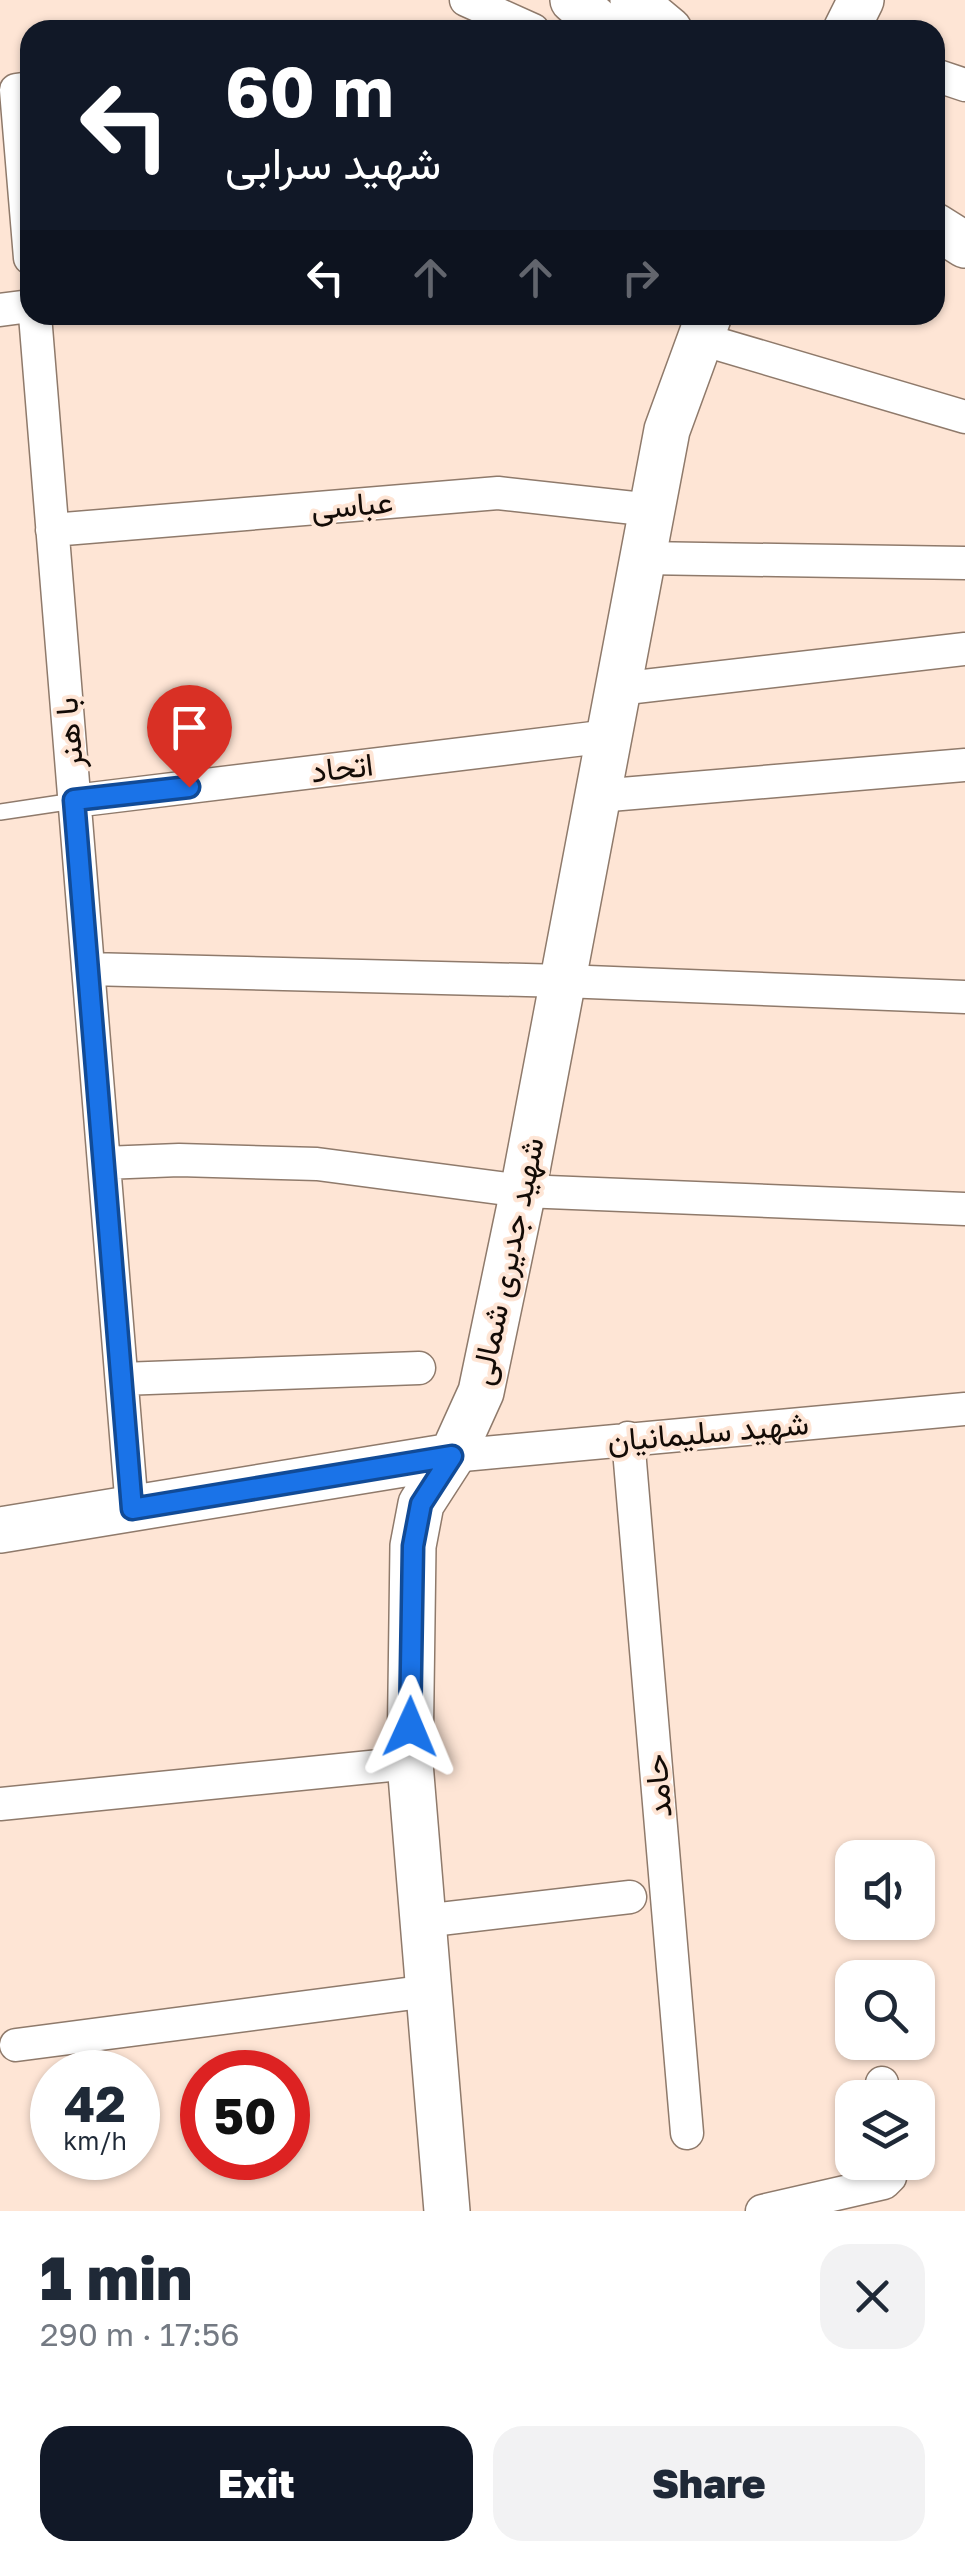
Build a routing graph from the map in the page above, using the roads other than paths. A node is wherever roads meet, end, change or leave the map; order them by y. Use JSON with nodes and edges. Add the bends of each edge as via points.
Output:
{"nodes":[{"id":1,"x":466,"y":0,"type":"edge"},
{"id":2,"x":573,"y":0,"type":"edge"},
{"id":3,"x":633,"y":0,"type":"edge"},
{"id":4,"x":510,"y":20,"type":"edge"},
{"id":5,"x":596,"y":20,"type":"edge"},
{"id":6,"x":657,"y":20,"type":"edge"},
{"id":7,"x":20,"y":89,"type":"edge"},
{"id":8,"x":12,"y":185,"type":"edge"},
{"id":9,"x":20,"y":217,"type":"edge"},
{"id":10,"x":35,"y":325,"type":"edge"},
{"id":11,"x":705,"y":327,"type":"edge"},
{"id":12,"x":965,"y":417,"type":"edge"},
{"id":13,"x":652,"y":510,"type":"junction"},
{"id":14,"x":52,"y":530,"type":"junction"},
{"id":15,"x":643,"y":558,"type":"junction"},
{"id":16,"x":965,"y":563,"type":"edge"},
{"id":17,"x":965,"y":649,"type":"edge"},
{"id":18,"x":618,"y":690,"type":"junction"},
{"id":19,"x":609,"y":736,"type":"junction"},
{"id":20,"x":965,"y":765,"type":"edge"},
{"id":21,"x":598,"y":796,"type":"junction"},
{"id":22,"x":74,"y":800,"type":"junction"},
{"id":23,"x":0,"y":812,"type":"edge"},
{"id":24,"x":88,"y":970,"type":"junction"},
{"id":25,"x":563,"y":981,"type":"junction"},
{"id":26,"x":965,"y":997,"type":"edge"},
{"id":27,"x":104,"y":1163,"type":"junction"},
{"id":28,"x":523,"y":1191,"type":"junction"},
{"id":29,"x":965,"y":1209,"type":"edge"},
{"id":30,"x":420,"y":1368,"type":"dead end"},
{"id":31,"x":122,"y":1379,"type":"junction"},
{"id":32,"x":965,"y":1409,"type":"edge"},
{"id":33,"x":628,"y":1438,"type":"junction"},
{"id":34,"x":452,"y":1456,"type":"junction"},
{"id":35,"x":132,"y":1509,"type":"junction"},
{"id":36,"x":0,"y":1530,"type":"edge"},
{"id":37,"x":410,"y":1763,"type":"junction"},
{"id":38,"x":0,"y":1804,"type":"edge"},
{"id":39,"x":630,"y":1896,"type":"dead end"},
{"id":40,"x":423,"y":1921,"type":"junction"},
{"id":41,"x":429,"y":1992,"type":"junction"},
{"id":42,"x":16,"y":2045,"type":"dead end"},
{"id":43,"x":687,"y":2133,"type":"dead end"},
{"id":44,"x":864,"y":2180,"type":"edge"},
{"id":45,"x":447,"y":2211,"type":"edge"},
{"id":46,"x":762,"y":2211,"type":"edge"}],
"edges":[{"from":1,"to":4,"type":"street"},
{"from":2,"to":5,"type":"main road"},
{"from":3,"to":6,"type":"main road"},
{"from":7,"to":8,"type":"street"},
{"from":8,"to":9,"type":"street"},
{"from":10,"to":14,"type":"street","name":"با هنر"},
{"from":11,"to":12,"type":"street"},
{"from":11,"to":13,"type":"main road","name":"شهید جدیری شمالی","via":[[667,430]]},
{"from":13,"to":14,"type":"street","name":"عباسی","via":[[498,493]]},
{"from":13,"to":15,"type":"main road","name":"شهید جدیری شمالی"},
{"from":14,"to":22,"type":"street","name":"با هنر"},
{"from":15,"to":16,"type":"street"},
{"from":15,"to":18,"type":"main road","name":"شهید جدیری شمالی"},
{"from":17,"to":18,"type":"street"},
{"from":18,"to":19,"type":"main road","name":"شهید جدیری شمالی"},
{"from":19,"to":21,"type":"main road","name":"شهید جدیری شمالی"},
{"from":19,"to":22,"type":"street","name":"اتحاد"},
{"from":20,"to":21,"type":"street"},
{"from":21,"to":25,"type":"main road","name":"شهید جدیری شمالی"},
{"from":22,"to":23,"type":"lane"},
{"from":22,"to":24,"type":"street","name":"با هنر"},
{"from":24,"to":25,"type":"street"},
{"from":24,"to":27,"type":"street","name":"با هنر"},
{"from":25,"to":26,"type":"street"},
{"from":25,"to":28,"type":"main road","name":"شهید جدیری شمالی"},
{"from":27,"to":28,"type":"street","via":[[318,1164]]},
{"from":27,"to":31,"type":"street","name":"با هنر"},
{"from":28,"to":29,"type":"street"},
{"from":28,"to":34,"type":"main road","name":"شهید جدیری شمالی","via":[[481,1392]]},
{"from":30,"to":31,"type":"street"},
{"from":31,"to":35,"type":"street","name":"با هنر"},
{"from":32,"to":33,"type":"street","name":"شهید سلیمانیان"},
{"from":33,"to":34,"type":"street","name":"شهید سلیمانیان"},
{"from":33,"to":43,"type":"street","name":"حامد"},
{"from":34,"to":35,"type":"main road"},
{"from":34,"to":37,"type":"main road","name":"شهید جدیری شمالی","via":[[421,1504],[413,1546]]},
{"from":35,"to":36,"type":"main road"},
{"from":37,"to":38,"type":"street"},
{"from":37,"to":40,"type":"main road","name":"شهید جدیری شمالی"},
{"from":39,"to":40,"type":"street"},
{"from":40,"to":41,"type":"main road","name":"شهید جدیری شمالی"},
{"from":41,"to":42,"type":"street"},
{"from":41,"to":45,"type":"main road","name":"شهید جدیری شمالی"},
{"from":44,"to":46,"type":"street"}]}
